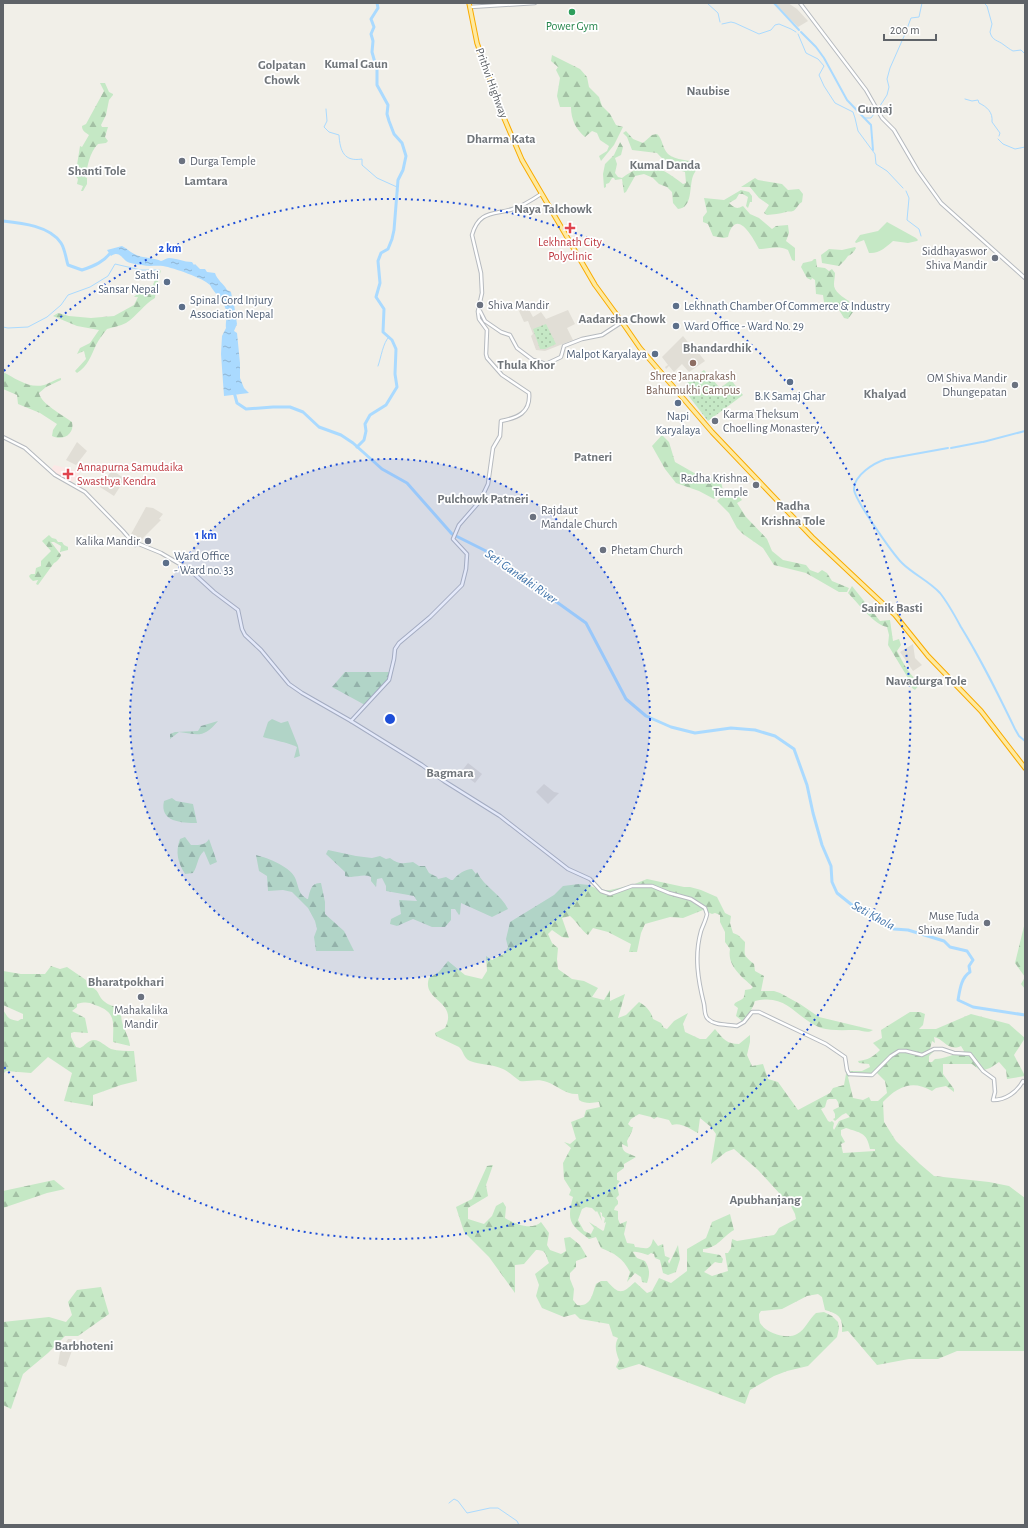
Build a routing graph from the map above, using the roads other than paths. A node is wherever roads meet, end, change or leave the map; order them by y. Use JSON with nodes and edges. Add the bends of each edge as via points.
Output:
{"nodes":[{"id":1,"x":535,"y":3,"type":"edge"},
{"id":2,"x":800,"y":3,"type":"edge"},
{"id":3,"x":469,"y":5,"type":"edge"},
{"id":4,"x":541,"y":194,"type":"junction"},
{"id":5,"x":1025,"y":278,"type":"edge"},
{"id":6,"x":478,"y":311,"type":"junction"},
{"id":7,"x":622,"y":322,"type":"junction"},
{"id":8,"x":3,"y":437,"type":"edge"},
{"id":9,"x":351,"y":721,"type":"junction"},
{"id":10,"x":1025,"y":768,"type":"edge"},
{"id":11,"x":1025,"y":1082,"type":"edge"}],
"edges":[{"from":1,"to":3,"type":"main road"},
{"from":2,"to":5,"type":"main road","via":[[866,90],[882,118],[894,130],[918,171],[941,203]]},
{"from":3,"to":4,"type":"highway","name":"Prithvi Highway","via":[[474,33],[501,111],[522,160]]},
{"from":4,"to":6,"type":"main road","via":[[526,204],[486,215],[473,230],[472,236],[481,273],[482,293]]},
{"from":4,"to":7,"type":"highway","name":"Prithvi Highway","via":[[595,285]]},
{"from":6,"to":7,"type":"main road","via":[[488,323],[510,335],[518,348],[542,364],[561,357],[564,346],[602,335]]},
{"from":6,"to":9,"type":"main road","via":[[479,319],[487,330],[486,356],[502,375],[529,393],[527,407],[514,418],[501,421],[500,436],[492,448],[488,482],[480,501],[458,527],[453,538],[467,554],[462,585],[399,643],[395,649],[389,680]]},
{"from":7,"to":10,"type":"highway","name":"Prithvi Highway","via":[[640,348],[712,432],[812,537],[895,615],[928,656],[981,711]]},
{"from":8,"to":9,"type":"main road","via":[[25,448],[55,475],[87,494],[135,545],[139,544],[161,553],[193,572],[238,610],[245,635],[289,684]]},
{"from":9,"to":11,"type":"main road","via":[[500,816],[568,869],[590,879],[603,892],[610,894],[632,886],[650,886],[691,899],[705,908],[707,914],[698,947],[698,973],[708,1020],[717,1024],[737,1026],[752,1012],[759,1012],[829,1045],[844,1057],[850,1074],[872,1075],[888,1058],[899,1051],[922,1055],[938,1049],[957,1054],[970,1054],[981,1069],[994,1079],[996,1092],[993,1100],[1008,1096],[1023,1081]]}]}
